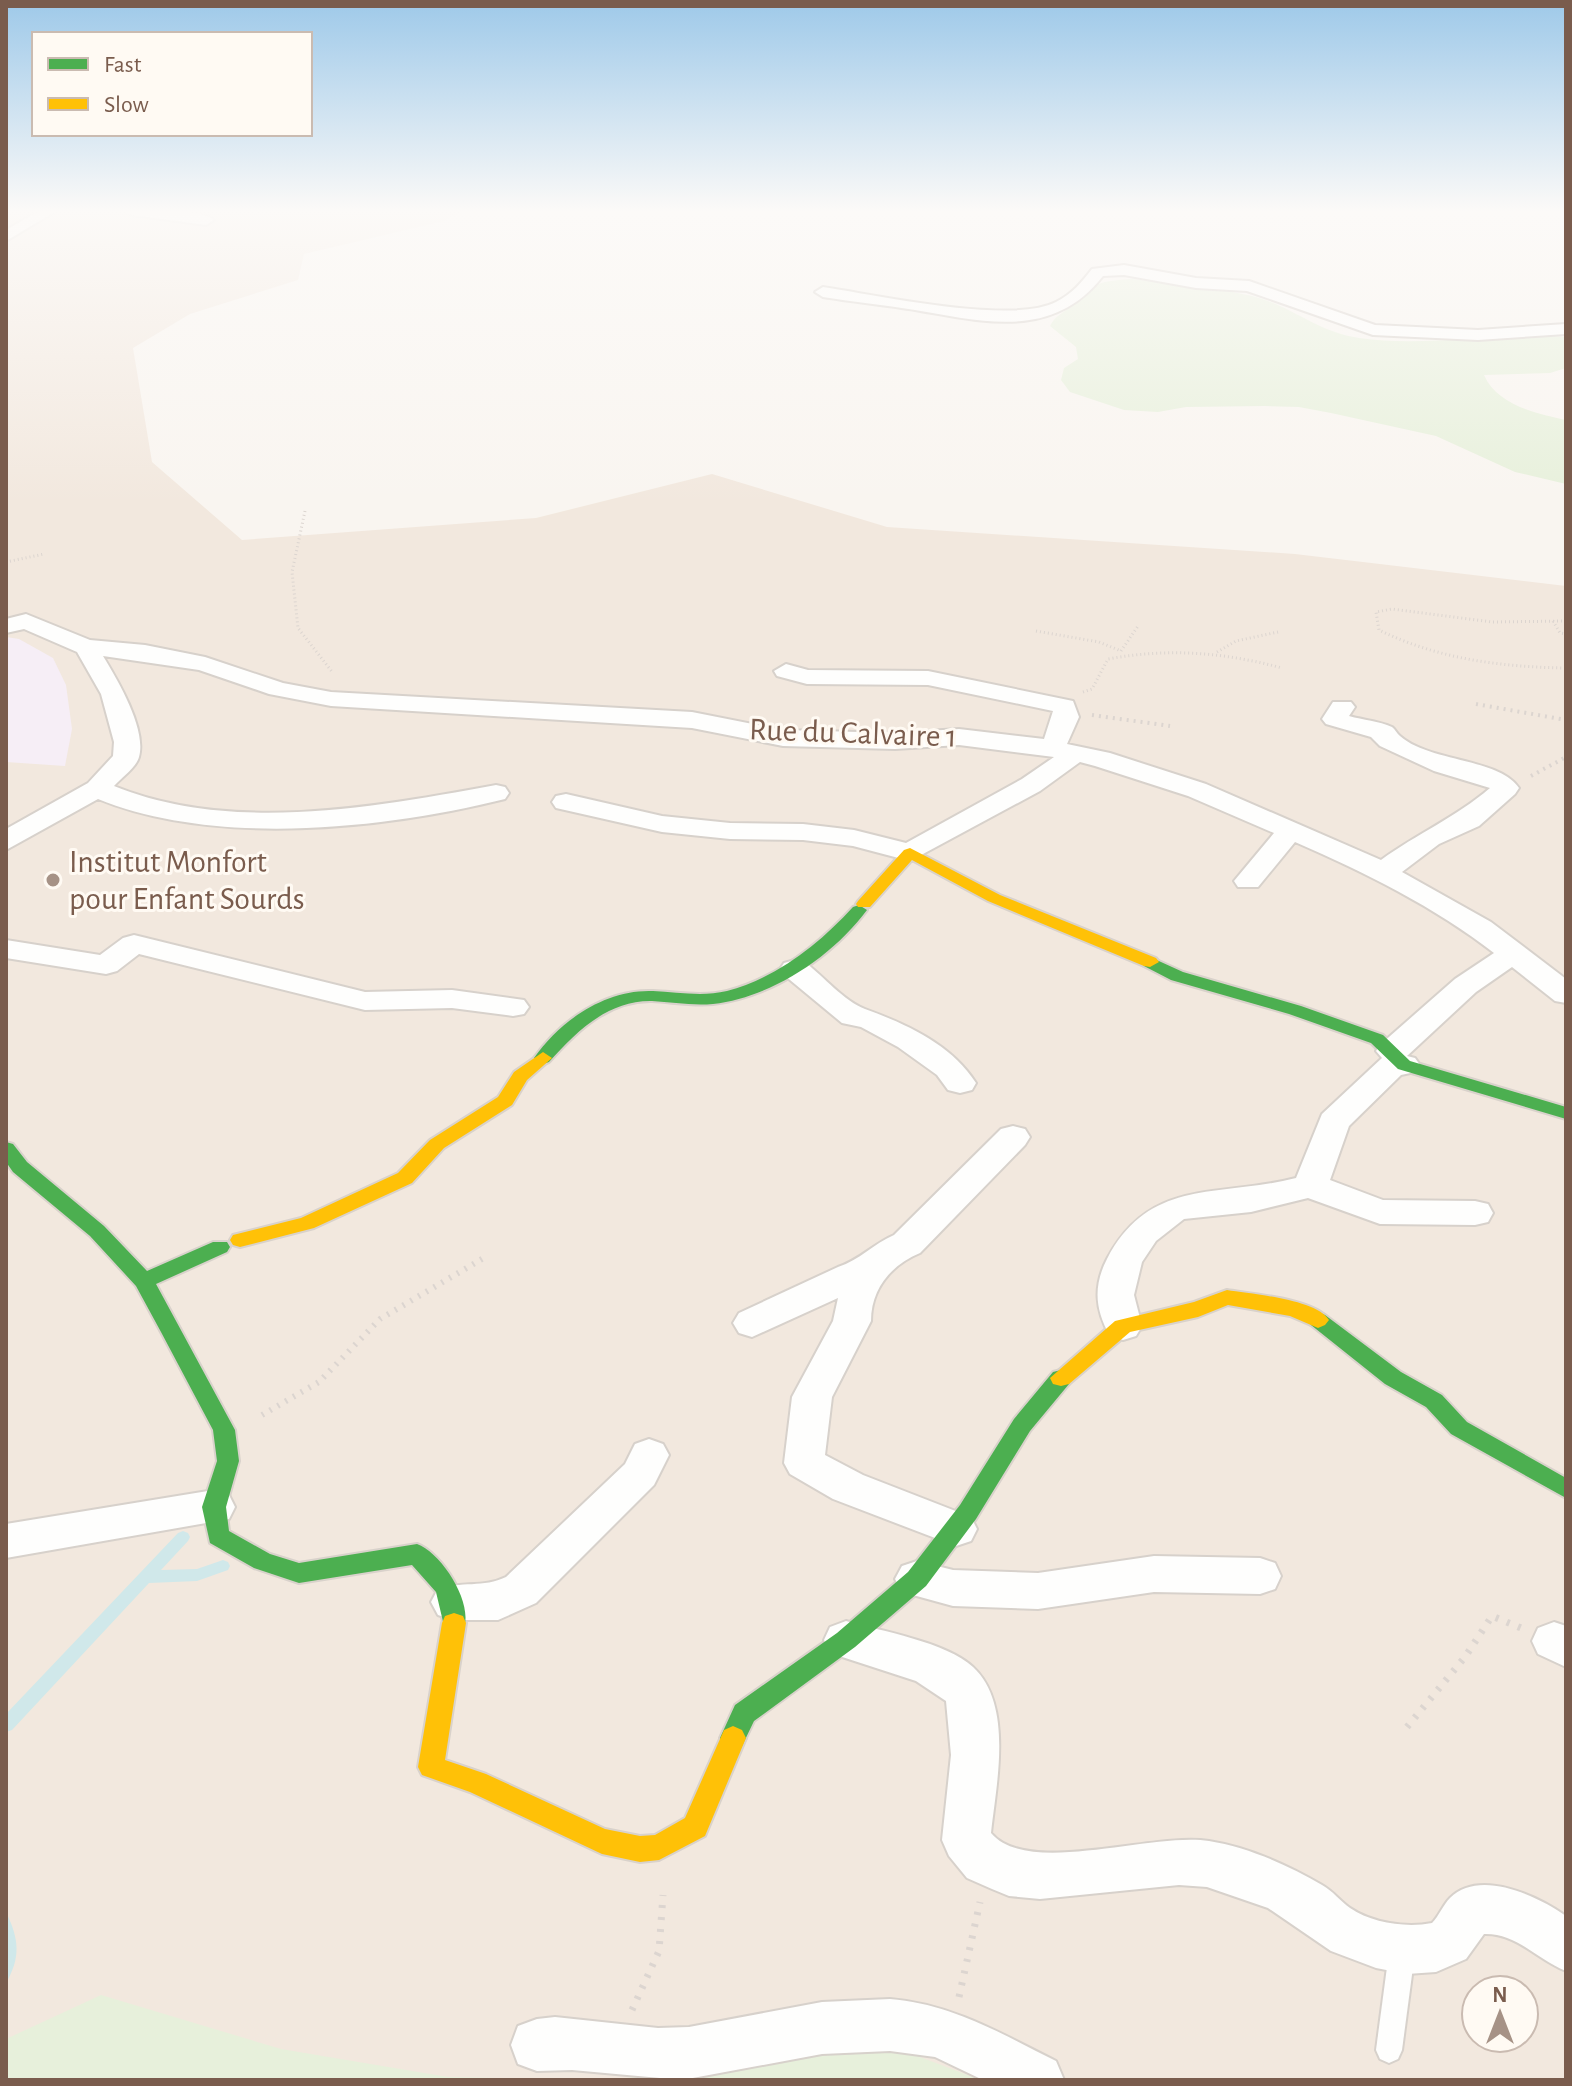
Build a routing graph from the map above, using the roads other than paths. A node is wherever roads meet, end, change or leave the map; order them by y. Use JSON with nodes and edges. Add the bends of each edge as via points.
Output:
{"nodes":[{"id":1,"x":928,"y":308,"type":"edge"},
{"id":2,"x":1058,"y":308,"type":"edge"},
{"id":3,"x":1317,"y":308,"type":"edge"},
{"id":4,"x":1566,"y":329,"type":"edge"},
{"id":5,"x":13,"y":617,"type":"edge"},
{"id":6,"x":86,"y":647,"type":"junction"},
{"id":7,"x":786,"y":671,"type":"dead end"},
{"id":8,"x":1342,"y":707,"type":"dead end"},
{"id":9,"x":1063,"y":752,"type":"junction"},
{"id":10,"x":97,"y":789,"type":"junction"},
{"id":11,"x":496,"y":793,"type":"dead end"},
{"id":12,"x":566,"y":802,"type":"dead end"},
{"id":13,"x":1290,"y":831,"type":"junction"},
{"id":14,"x":6,"y":842,"type":"edge"},
{"id":15,"x":910,"y":853,"type":"junction"},
{"id":16,"x":1384,"y":872,"type":"junction"},
{"id":17,"x":1248,"y":881,"type":"dead end"},
{"id":18,"x":6,"y":949,"type":"edge"},
{"id":19,"x":1516,"y":954,"type":"junction"},
{"id":20,"x":795,"y":969,"type":"junction"},
{"id":21,"x":1566,"y":994,"type":"edge"},
{"id":22,"x":513,"y":1007,"type":"dead end"},
{"id":23,"x":1398,"y":1058,"type":"junction"},
{"id":24,"x":960,"y":1083,"type":"dead end"},
{"id":25,"x":1566,"y":1113,"type":"edge"},
{"id":26,"x":1013,"y":1137,"type":"dead end"},
{"id":27,"x":6,"y":1148,"type":"edge"},
{"id":28,"x":1310,"y":1186,"type":"junction"},
{"id":29,"x":1475,"y":1213,"type":"dead end"},
{"id":30,"x":240,"y":1240,"type":"dead end"},
{"id":31,"x":220,"y":1247,"type":"dead end"},
{"id":32,"x":866,"y":1274,"type":"junction"},
{"id":33,"x":144,"y":1281,"type":"junction"},
{"id":34,"x":752,"y":1323,"type":"dead end"},
{"id":35,"x":1123,"y":1326,"type":"junction"},
{"id":36,"x":649,"y":1455,"type":"dead end"},
{"id":37,"x":1566,"y":1489,"type":"edge"},
{"id":38,"x":214,"y":1507,"type":"junction"},
{"id":39,"x":956,"y":1529,"type":"junction"},
{"id":40,"x":6,"y":1541,"type":"edge"},
{"id":41,"x":1260,"y":1576,"type":"dead end"},
{"id":42,"x":917,"y":1579,"type":"junction"},
{"id":43,"x":453,"y":1602,"type":"junction"},
{"id":44,"x":846,"y":1640,"type":"junction"},
{"id":45,"x":1566,"y":1946,"type":"edge"},
{"id":46,"x":1402,"y":1951,"type":"junction"},
{"id":47,"x":537,"y":2045,"type":"dead end"},
{"id":48,"x":1389,"y":2050,"type":"dead end"},
{"id":49,"x":1037,"y":2080,"type":"edge"}],
"edges":[{"from":1,"to":2,"type":"street","via":[[1022,317]]},
{"from":3,"to":4,"type":"street","via":[[1373,330],[1478,335]]},
{"from":5,"to":6,"type":"street","name":"Rue du Calvaire 1"},
{"from":6,"to":9,"type":"street","name":"Rue du Calvaire 1","via":[[205,664],[278,689],[331,699],[692,720],[783,738],[959,737]]},
{"from":6,"to":10,"type":"street","via":[[113,694],[127,742],[126,758]]},
{"from":7,"to":9,"type":"street","via":[[807,677],[928,678],[1062,708]]},
{"from":8,"to":16,"type":"street","via":[[1335,719],[1343,723],[1373,728],[1420,756],[1506,788],[1469,820],[1429,838]]},
{"from":9,"to":13,"type":"street","name":"Rue du Calvaire 1","via":[[1136,768]]},
{"from":9,"to":15,"type":"street","via":[[1031,785]]},
{"from":10,"to":11,"type":"street","via":[[139,805],[256,818],[319,818]]},
{"from":10,"to":14,"type":"street"},
{"from":12,"to":15,"type":"street","via":[[662,824],[803,832]]},
{"from":13,"to":16,"type":"street","name":"Rue du Calvaire 1"},
{"from":13,"to":17,"type":"street"},
{"from":15,"to":20,"type":"street","via":[[841,931]]},
{"from":15,"to":23,"type":"street","via":[[994,898],[1177,976],[1377,1039]]},
{"from":16,"to":19,"type":"street","name":"Rue du Calvaire 1"},
{"from":18,"to":22,"type":"street","via":[[106,965],[134,944],[365,1001],[452,999]]},
{"from":19,"to":21,"type":"street","name":"Rue du Calvaire 1"},
{"from":19,"to":23,"type":"street","via":[[1462,986]]},
{"from":20,"to":24,"type":"street","via":[[858,1019],[870,1019],[909,1040]]},
{"from":20,"to":30,"type":"street","via":[[717,999],[645,996],[594,1009],[520,1076],[505,1101],[437,1144],[405,1178],[307,1223]]},
{"from":23,"to":25,"type":"street","via":[[1509,1099]]},
{"from":23,"to":28,"type":"street","via":[[1334,1122]]},
{"from":26,"to":32,"type":"street","via":[[907,1244]]},
{"from":27,"to":33,"type":"street"},
{"from":28,"to":29,"type":"street","via":[[1380,1212]]},
{"from":28,"to":35,"type":"street","via":[[1172,1210],[1155,1222],[1115,1279],[1115,1314]]},
{"from":31,"to":33,"type":"street"},
{"from":32,"to":34,"type":"street","via":[[851,1276]]},
{"from":32,"to":39,"type":"street","via":[[852,1321],[812,1397],[804,1463],[848,1487]]},
{"from":33,"to":38,"type":"street","via":[[224,1430],[228,1461]]},
{"from":35,"to":37,"type":"street","via":[[1227,1297],[1294,1309],[1315,1318],[1393,1378],[1434,1401],[1459,1428]]},
{"from":35,"to":39,"type":"street","via":[[1069,1369],[1022,1425]]},
{"from":36,"to":43,"type":"street","via":[[640,1474],[521,1590],[498,1602]]},
{"from":38,"to":40,"type":"street"},
{"from":38,"to":43,"type":"street","via":[[218,1536],[285,1570],[309,1574],[417,1554],[436,1571]]},
{"from":39,"to":42,"type":"street"},
{"from":41,"to":42,"type":"street","via":[[1154,1574],[1038,1591],[953,1588]]},
{"from":42,"to":44,"type":"street"},
{"from":43,"to":44,"type":"street","via":[[455,1627],[431,1767],[602,1841],[640,1849],[659,1847],[695,1827],[744,1713]]},
{"from":44,"to":46,"type":"street","via":[[957,1681],[972,1700],[975,1724],[966,1840],[986,1867],[1039,1878],[1169,1862],[1206,1864],[1310,1905],[1335,1928]]},
{"from":45,"to":46,"type":"street","via":[[1496,1906],[1469,1913],[1449,1941],[1428,1950]]},
{"from":46,"to":48,"type":"lane"},
{"from":47,"to":49,"type":"street","via":[[570,2041],[677,2055],[797,2032],[902,2027],[952,2037]]}]}
